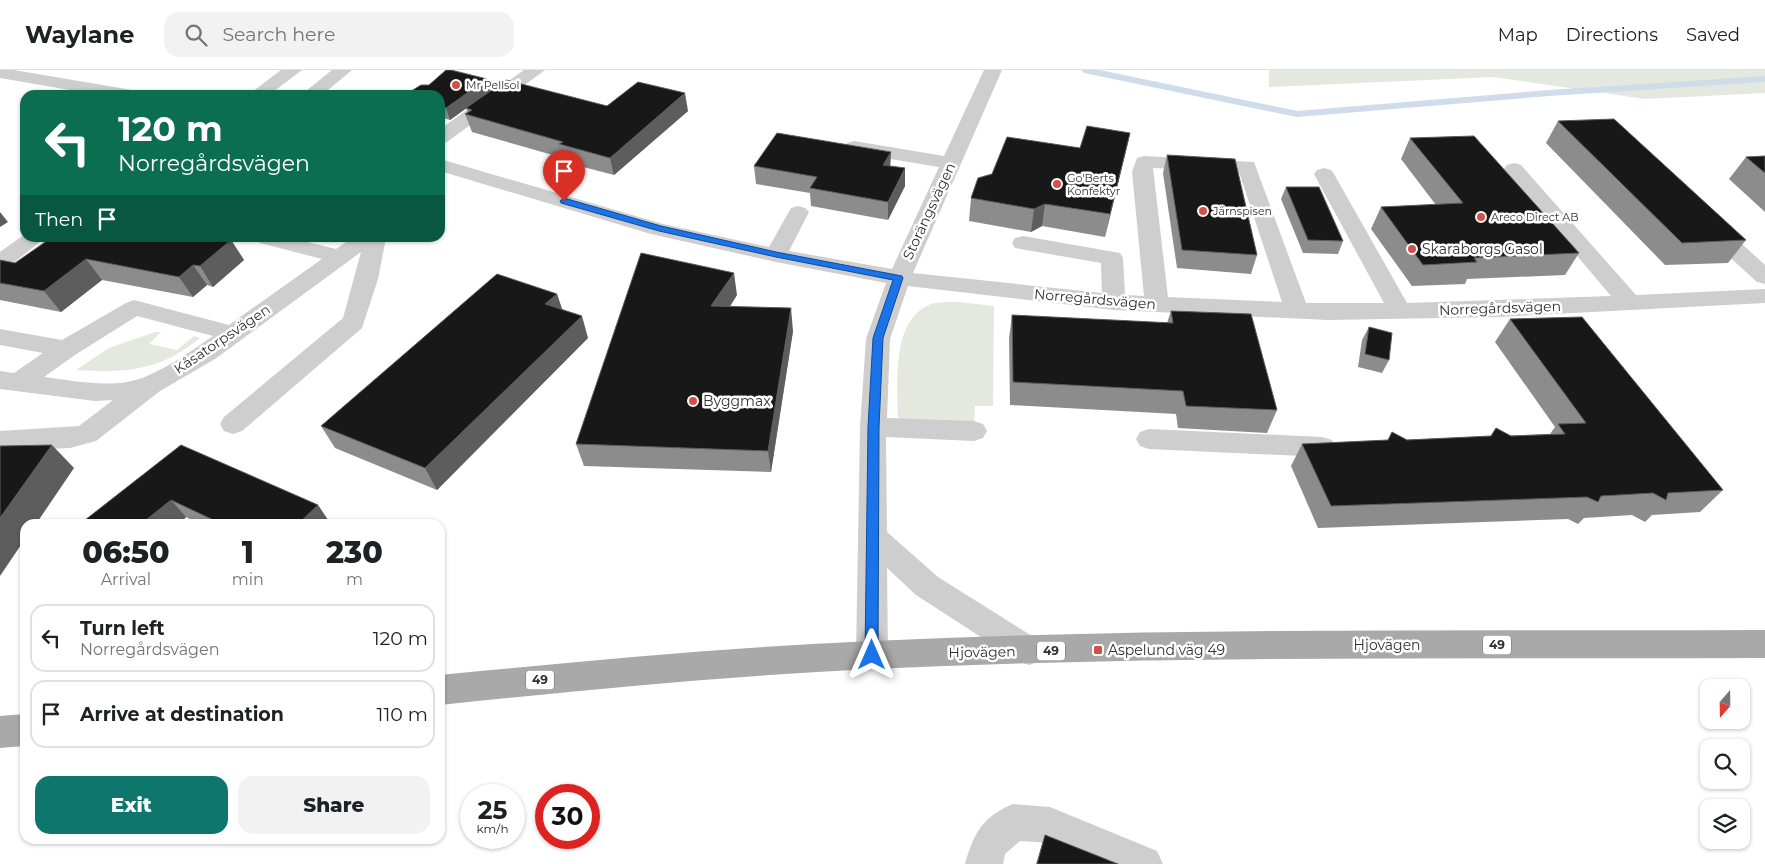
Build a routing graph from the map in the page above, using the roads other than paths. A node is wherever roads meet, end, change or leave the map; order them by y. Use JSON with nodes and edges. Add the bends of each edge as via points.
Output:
{"nodes":[{"id":1,"x":293,"y":70,"type":"edge"},
{"id":2,"x":327,"y":70,"type":"edge"},
{"id":3,"x":343,"y":70,"type":"edge"},
{"id":4,"x":536,"y":70,"type":"edge"},
{"id":5,"x":994,"y":70,"type":"edge"},
{"id":6,"x":0,"y":73,"type":"edge"},
{"id":7,"x":102,"y":90,"type":"edge"},
{"id":8,"x":263,"y":90,"type":"edge"},
{"id":9,"x":302,"y":90,"type":"edge"},
{"id":10,"x":317,"y":90,"type":"edge"},
{"id":11,"x":445,"y":134,"type":"edge"},
{"id":12,"x":834,"y":144,"type":"edge"},
{"id":13,"x":951,"y":164,"type":"junction"},
{"id":14,"x":450,"y":168,"type":"edge"},
{"id":15,"x":1514,"y":169,"type":"dead end"},
{"id":16,"x":1324,"y":174,"type":"dead end"},
{"id":17,"x":1691,"y":210,"type":"edge"},
{"id":18,"x":798,"y":212,"type":"dead end"},
{"id":19,"x":28,"y":242,"type":"edge"},
{"id":20,"x":283,"y":242,"type":"edge"},
{"id":21,"x":360,"y":242,"type":"edge"},
{"id":22,"x":374,"y":242,"type":"edge"},
{"id":23,"x":1023,"y":244,"type":"dead end"},
{"id":24,"x":776,"y":255,"type":"junction"},
{"id":25,"x":339,"y":257,"type":"junction"},
{"id":26,"x":0,"y":262,"type":"edge"},
{"id":27,"x":1765,"y":277,"type":"edge"},
{"id":28,"x":898,"y":278,"type":"junction"},
{"id":29,"x":1765,"y":296,"type":"edge"},
{"id":30,"x":1114,"y":302,"type":"junction"},
{"id":31,"x":1629,"y":302,"type":"junction"},
{"id":32,"x":1157,"y":304,"type":"junction"},
{"id":33,"x":1297,"y":311,"type":"junction"},
{"id":34,"x":1400,"y":312,"type":"junction"},
{"id":35,"x":230,"y":334,"type":"junction"},
{"id":36,"x":0,"y":337,"type":"edge"},
{"id":37,"x":66,"y":349,"type":"junction"},
{"id":38,"x":10,"y":381,"type":"edge"},
{"id":39,"x":153,"y":384,"type":"junction"},
{"id":40,"x":233,"y":424,"type":"dead end"},
{"id":41,"x":873,"y":427,"type":"junction"},
{"id":42,"x":974,"y":431,"type":"dead end"},
{"id":43,"x":1149,"y":440,"type":"dead end"},
{"id":44,"x":0,"y":441,"type":"edge"},
{"id":45,"x":1322,"y":447,"type":"edge"},
{"id":46,"x":872,"y":536,"type":"junction"},
{"id":47,"x":1765,"y":644,"type":"edge"},
{"id":48,"x":1029,"y":651,"type":"junction"},
{"id":49,"x":872,"y":655,"type":"junction"},
{"id":50,"x":445,"y":689,"type":"edge"},
{"id":51,"x":20,"y":730,"type":"edge"},
{"id":52,"x":0,"y":732,"type":"edge"},
{"id":53,"x":984,"y":864,"type":"edge"},
{"id":54,"x":1144,"y":864,"type":"edge"}],
"edges":[{"from":1,"to":8,"type":"street"},
{"from":2,"to":9,"type":"street"},
{"from":3,"to":10,"type":"street"},
{"from":4,"to":11,"type":"street"},
{"from":5,"to":13,"type":"street","name":"Storängsvägen"},
{"from":6,"to":7,"type":"street"},
{"from":12,"to":13,"type":"street"},
{"from":13,"to":28,"type":"street","name":"Storängsvägen"},
{"from":14,"to":24,"type":"street","name":"Norregårdsvägen","via":[[659,229]]},
{"from":15,"to":31,"type":"street"},
{"from":16,"to":34,"type":"street"},
{"from":17,"to":27,"type":"street"},
{"from":18,"to":24,"type":"street"},
{"from":19,"to":26,"type":"street"},
{"from":20,"to":25,"type":"street"},
{"from":21,"to":25,"type":"street","name":"Kåsatorpsvägen"},
{"from":22,"to":40,"type":"street","via":[[354,322]]},
{"from":23,"to":30,"type":"street","via":[[1112,258]]},
{"from":24,"to":28,"type":"street","name":"Norregårdsvägen"},
{"from":25,"to":35,"type":"street","name":"Kåsatorpsvägen"},
{"from":28,"to":30,"type":"street","name":"Norregårdsvägen"},
{"from":28,"to":41,"type":"street","name":"Storängsvägen","via":[[878,338]]},
{"from":29,"to":31,"type":"street","name":"Norregårdsvägen"},
{"from":30,"to":32,"type":"street","name":"Norregårdsvägen"},
{"from":31,"to":34,"type":"street","name":"Norregårdsvägen"},
{"from":32,"to":33,"type":"street","name":"Norregårdsvägen"},
{"from":32,"to":33,"type":"street","via":[[1142,172],[1144,162],[1247,166]]},
{"from":33,"to":34,"type":"street","name":"Norregårdsvägen"},
{"from":35,"to":37,"type":"street","via":[[134,308]]},
{"from":35,"to":39,"type":"street","name":"Kåsatorpsvägen","via":[[206,353]]},
{"from":36,"to":37,"type":"street"},
{"from":37,"to":38,"type":"street"},
{"from":38,"to":39,"type":"street","name":"Kåsatorpsvägen","via":[[95,392],[121,391]]},
{"from":39,"to":44,"type":"street","via":[[87,434],[43,441]]},
{"from":41,"to":42,"type":"street"},
{"from":41,"to":46,"type":"street","name":"Storängsvägen"},
{"from":43,"to":45,"type":"street"},
{"from":46,"to":48,"type":"street","via":[[927,586]]},
{"from":46,"to":49,"type":"street","name":"Storängsvägen"},
{"from":47,"to":48,"type":"main road","name":"Hjovägen","number":"49","via":[[1230,645]]},
{"from":48,"to":49,"type":"main road","name":"Hjovägen","number":"49"},
{"from":49,"to":50,"type":"main road","name":"Hjovägen","number":"49","via":[[615,672]]},
{"from":51,"to":52,"type":"main road"},
{"from":53,"to":54,"type":"street","via":[[990,843],[1013,822],[1050,825]]}]}
